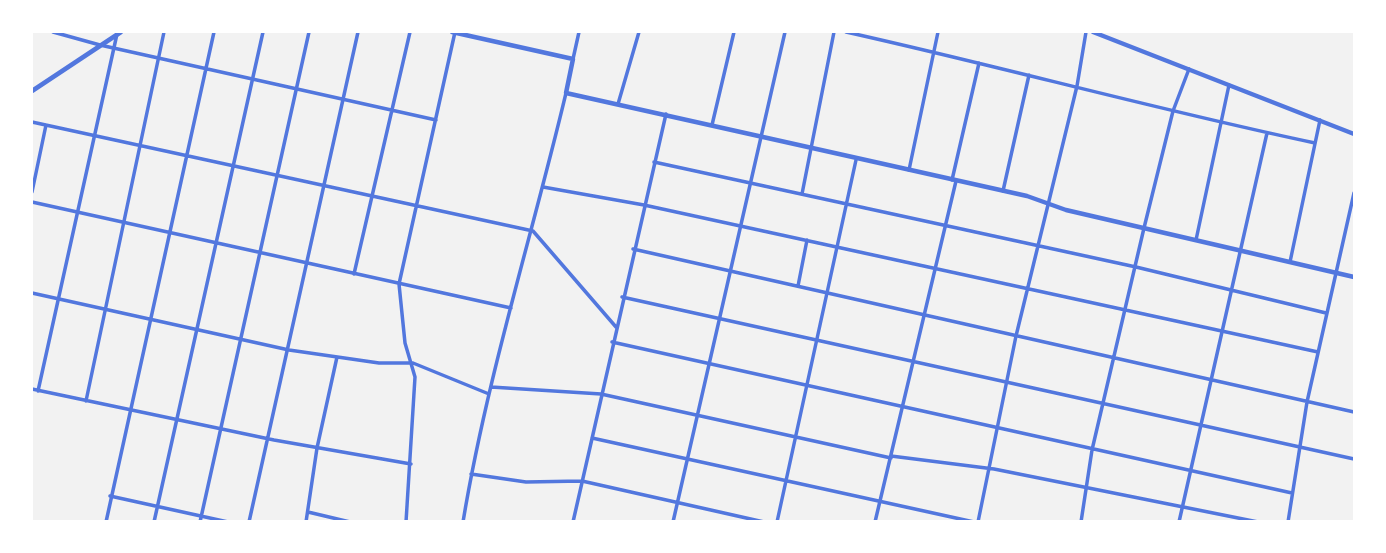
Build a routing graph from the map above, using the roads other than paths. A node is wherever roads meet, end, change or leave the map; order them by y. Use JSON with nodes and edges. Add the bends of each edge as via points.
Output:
{"nodes":[{"id":1,"x":53,"y":32,"type":"edge"},
{"id":2,"x":164,"y":32,"type":"edge"},
{"id":3,"x":214,"y":32,"type":"edge"},
{"id":4,"x":263,"y":32,"type":"edge"},
{"id":5,"x":309,"y":32,"type":"edge"},
{"id":6,"x":358,"y":32,"type":"edge"},
{"id":7,"x":410,"y":32,"type":"edge"},
{"id":8,"x":454,"y":32,"type":"edge"},
{"id":9,"x":579,"y":32,"type":"edge"},
{"id":10,"x":639,"y":32,"type":"edge"},
{"id":11,"x":734,"y":32,"type":"edge"},
{"id":12,"x":785,"y":32,"type":"edge"},
{"id":13,"x":834,"y":32,"type":"edge"},
{"id":14,"x":846,"y":32,"type":"edge"},
{"id":15,"x":938,"y":32,"type":"edge"},
{"id":16,"x":1086,"y":32,"type":"edge"},
{"id":17,"x":1093,"y":32,"type":"edge"},
{"id":18,"x":119,"y":33,"type":"edge"},
{"id":19,"x":100,"y":45,"type":"junction"},
{"id":20,"x":113,"y":48,"type":"junction"},
{"id":21,"x":934,"y":52,"type":"junction"},
{"id":22,"x":158,"y":58,"type":"junction"},
{"id":23,"x":573,"y":59,"type":"junction"},
{"id":24,"x":979,"y":63,"type":"junction"},
{"id":25,"x":206,"y":69,"type":"junction"},
{"id":26,"x":1189,"y":69,"type":"junction"},
{"id":27,"x":1029,"y":75,"type":"junction"},
{"id":28,"x":253,"y":79,"type":"junction"},
{"id":29,"x":1229,"y":85,"type":"junction"},
{"id":30,"x":1077,"y":86,"type":"junction"},
{"id":31,"x":296,"y":89,"type":"junction"},
{"id":32,"x":32,"y":91,"type":"edge"},
{"id":33,"x":566,"y":93,"type":"junction"},
{"id":34,"x":343,"y":99,"type":"junction"},
{"id":35,"x":618,"y":104,"type":"junction"},
{"id":36,"x":392,"y":110,"type":"junction"},
{"id":37,"x":1172,"y":113,"type":"junction"},
{"id":38,"x":666,"y":114,"type":"junction"},
{"id":39,"x":436,"y":120,"type":"junction"},
{"id":40,"x":1320,"y":120,"type":"junction"},
{"id":41,"x":32,"y":122,"type":"edge"},
{"id":42,"x":1220,"y":123,"type":"junction"},
{"id":43,"x":46,"y":125,"type":"junction"},
{"id":44,"x":712,"y":125,"type":"junction"},
{"id":45,"x":1267,"y":133,"type":"junction"},
{"id":46,"x":1354,"y":134,"type":"edge"},
{"id":47,"x":94,"y":135,"type":"junction"},
{"id":48,"x":760,"y":136,"type":"junction"},
{"id":49,"x":1315,"y":143,"type":"junction"},
{"id":50,"x":140,"y":145,"type":"junction"},
{"id":51,"x":811,"y":149,"type":"junction"},
{"id":52,"x":186,"y":155,"type":"junction"},
{"id":53,"x":856,"y":160,"type":"junction"},
{"id":54,"x":654,"y":162,"type":"junction"},
{"id":55,"x":233,"y":166,"type":"junction"},
{"id":56,"x":908,"y":171,"type":"junction"},
{"id":57,"x":277,"y":175,"type":"junction"},
{"id":58,"x":954,"y":180,"type":"junction"},
{"id":59,"x":750,"y":183,"type":"junction"},
{"id":60,"x":324,"y":186,"type":"junction"},
{"id":61,"x":543,"y":187,"type":"junction"},
{"id":62,"x":1003,"y":191,"type":"junction"},
{"id":63,"x":32,"y":192,"type":"edge"},
{"id":64,"x":1354,"y":193,"type":"edge"},
{"id":65,"x":802,"y":195,"type":"junction"},
{"id":66,"x":372,"y":196,"type":"junction"},
{"id":67,"x":32,"y":202,"type":"edge"},
{"id":68,"x":643,"y":205,"type":"junction"},
{"id":69,"x":846,"y":205,"type":"junction"},
{"id":70,"x":1048,"y":205,"type":"junction"},
{"id":71,"x":417,"y":206,"type":"junction"},
{"id":72,"x":77,"y":212,"type":"junction"},
{"id":73,"x":123,"y":223,"type":"junction"},
{"id":74,"x":740,"y":225,"type":"junction"},
{"id":75,"x":945,"y":227,"type":"junction"},
{"id":76,"x":1144,"y":228,"type":"junction"},
{"id":77,"x":533,"y":231,"type":"junction"},
{"id":78,"x":169,"y":233,"type":"junction"},
{"id":79,"x":807,"y":240,"type":"junction"},
{"id":80,"x":1196,"y":240,"type":"junction"},
{"id":81,"x":216,"y":243,"type":"junction"},
{"id":82,"x":837,"y":246,"type":"junction"},
{"id":83,"x":1038,"y":247,"type":"junction"},
{"id":84,"x":633,"y":250,"type":"junction"},
{"id":85,"x":1243,"y":250,"type":"junction"},
{"id":86,"x":260,"y":253,"type":"junction"},
{"id":87,"x":1290,"y":262,"type":"junction"},
{"id":88,"x":307,"y":263,"type":"junction"},
{"id":89,"x":1136,"y":267,"type":"junction"},
{"id":90,"x":936,"y":268,"type":"junction"},
{"id":91,"x":729,"y":271,"type":"junction"},
{"id":92,"x":1335,"y":273,"type":"junction"},
{"id":93,"x":355,"y":274,"type":"junction"},
{"id":94,"x":1354,"y":277,"type":"edge"},
{"id":95,"x":399,"y":284,"type":"junction"},
{"id":96,"x":797,"y":287,"type":"junction"},
{"id":97,"x":1028,"y":288,"type":"junction"},
{"id":98,"x":32,"y":293,"type":"edge"},
{"id":99,"x":827,"y":293,"type":"junction"},
{"id":100,"x":1232,"y":293,"type":"junction"},
{"id":101,"x":622,"y":297,"type":"junction"},
{"id":102,"x":58,"y":299,"type":"junction"},
{"id":103,"x":511,"y":308,"type":"junction"},
{"id":104,"x":1126,"y":309,"type":"junction"},
{"id":105,"x":105,"y":310,"type":"junction"},
{"id":106,"x":1326,"y":313,"type":"junction"},
{"id":107,"x":925,"y":316,"type":"junction"},
{"id":108,"x":719,"y":318,"type":"junction"},
{"id":109,"x":150,"y":320,"type":"junction"},
{"id":110,"x":616,"y":327,"type":"junction"},
{"id":111,"x":1223,"y":329,"type":"junction"},
{"id":112,"x":197,"y":330,"type":"junction"},
{"id":113,"x":1016,"y":336,"type":"junction"},
{"id":114,"x":240,"y":340,"type":"junction"},
{"id":115,"x":817,"y":340,"type":"junction"},
{"id":116,"x":612,"y":342,"type":"junction"},
{"id":117,"x":289,"y":350,"type":"junction"},
{"id":118,"x":1318,"y":352,"type":"junction"},
{"id":119,"x":337,"y":357,"type":"junction"},
{"id":120,"x":1116,"y":359,"type":"junction"},
{"id":121,"x":914,"y":361,"type":"junction"},
{"id":122,"x":412,"y":363,"type":"junction"},
{"id":123,"x":709,"y":363,"type":"junction"},
{"id":124,"x":1210,"y":380,"type":"junction"},
{"id":125,"x":1007,"y":381,"type":"junction"},
{"id":126,"x":807,"y":385,"type":"junction"},
{"id":127,"x":491,"y":387,"type":"junction"},
{"id":128,"x":32,"y":390,"type":"edge"},
{"id":129,"x":38,"y":391,"type":"junction"},
{"id":130,"x":489,"y":394,"type":"junction"},
{"id":131,"x":601,"y":394,"type":"junction"},
{"id":132,"x":86,"y":401,"type":"junction"},
{"id":133,"x":1307,"y":402,"type":"junction"},
{"id":134,"x":1104,"y":403,"type":"junction"},
{"id":135,"x":904,"y":407,"type":"junction"},
{"id":136,"x":130,"y":410,"type":"junction"},
{"id":137,"x":1354,"y":411,"type":"edge"},
{"id":138,"x":697,"y":415,"type":"junction"},
{"id":139,"x":177,"y":420,"type":"junction"},
{"id":140,"x":1200,"y":424,"type":"junction"},
{"id":141,"x":997,"y":428,"type":"junction"},
{"id":142,"x":220,"y":429,"type":"junction"},
{"id":143,"x":796,"y":437,"type":"junction"},
{"id":144,"x":592,"y":438,"type":"junction"},
{"id":145,"x":268,"y":439,"type":"junction"},
{"id":146,"x":1300,"y":446,"type":"junction"},
{"id":147,"x":317,"y":447,"type":"junction"},
{"id":148,"x":1092,"y":449,"type":"junction"},
{"id":149,"x":891,"y":457,"type":"junction"},
{"id":150,"x":687,"y":459,"type":"junction"},
{"id":151,"x":1354,"y":459,"type":"edge"},
{"id":152,"x":411,"y":464,"type":"junction"},
{"id":153,"x":989,"y":468,"type":"junction"},
{"id":154,"x":1190,"y":470,"type":"junction"},
{"id":155,"x":471,"y":474,"type":"junction"},
{"id":156,"x":786,"y":480,"type":"junction"},
{"id":157,"x":582,"y":481,"type":"junction"},
{"id":158,"x":1087,"y":487,"type":"junction"},
{"id":159,"x":1292,"y":493,"type":"junction"},
{"id":160,"x":110,"y":496,"type":"junction"},
{"id":161,"x":880,"y":501,"type":"junction"},
{"id":162,"x":677,"y":502,"type":"junction"},
{"id":163,"x":157,"y":506,"type":"junction"},
{"id":164,"x":1182,"y":506,"type":"junction"},
{"id":165,"x":308,"y":512,"type":"junction"},
{"id":166,"x":201,"y":516,"type":"junction"},
{"id":167,"x":106,"y":522,"type":"edge"},
{"id":168,"x":154,"y":522,"type":"edge"},
{"id":169,"x":200,"y":522,"type":"edge"},
{"id":170,"x":228,"y":522,"type":"edge"},
{"id":171,"x":250,"y":522,"type":"edge"},
{"id":172,"x":306,"y":522,"type":"edge"},
{"id":173,"x":351,"y":522,"type":"edge"},
{"id":174,"x":406,"y":522,"type":"edge"},
{"id":175,"x":463,"y":522,"type":"edge"},
{"id":176,"x":573,"y":522,"type":"edge"},
{"id":177,"x":673,"y":522,"type":"edge"},
{"id":178,"x":764,"y":522,"type":"edge"},
{"id":179,"x":777,"y":522,"type":"edge"},
{"id":180,"x":875,"y":522,"type":"edge"},
{"id":181,"x":976,"y":522,"type":"edge"},
{"id":182,"x":1080,"y":522,"type":"edge"},
{"id":183,"x":1179,"y":522,"type":"edge"},
{"id":184,"x":1258,"y":522,"type":"edge"},
{"id":185,"x":1288,"y":522,"type":"edge"}],
"edges":[{"from":1,"to":19,"type":"street"},
{"from":2,"to":22,"type":"street"},
{"from":3,"to":25,"type":"street"},
{"from":4,"to":28,"type":"street"},
{"from":5,"to":31,"type":"street"},
{"from":6,"to":34,"type":"street"},
{"from":7,"to":36,"type":"street"},
{"from":8,"to":23,"type":"street"},
{"from":8,"to":39,"type":"street"},
{"from":9,"to":23,"type":"street"},
{"from":10,"to":35,"type":"street"},
{"from":11,"to":44,"type":"street"},
{"from":12,"to":48,"type":"street"},
{"from":13,"to":51,"type":"street"},
{"from":14,"to":21,"type":"street"},
{"from":15,"to":21,"type":"street"},
{"from":16,"to":30,"type":"street"},
{"from":17,"to":26,"type":"street"},
{"from":18,"to":19,"type":"street"},
{"from":18,"to":20,"type":"street"},
{"from":19,"to":20,"type":"street"},
{"from":19,"to":32,"type":"street"},
{"from":20,"to":22,"type":"street"},
{"from":20,"to":47,"type":"street"},
{"from":21,"to":24,"type":"street"},
{"from":21,"to":56,"type":"street"},
{"from":22,"to":25,"type":"street"},
{"from":22,"to":50,"type":"street"},
{"from":23,"to":33,"type":"street"},
{"from":24,"to":27,"type":"street"},
{"from":24,"to":58,"type":"street"},
{"from":25,"to":28,"type":"street"},
{"from":25,"to":52,"type":"street"},
{"from":26,"to":29,"type":"street"},
{"from":26,"to":37,"type":"street"},
{"from":27,"to":30,"type":"street"},
{"from":27,"to":62,"type":"street"},
{"from":28,"to":31,"type":"street"},
{"from":28,"to":55,"type":"street"},
{"from":29,"to":40,"type":"street"},
{"from":29,"to":42,"type":"street"},
{"from":30,"to":37,"type":"street"},
{"from":30,"to":70,"type":"street"},
{"from":31,"to":34,"type":"street"},
{"from":31,"to":57,"type":"street"},
{"from":33,"to":35,"type":"street"},
{"from":33,"to":61,"type":"street"},
{"from":34,"to":36,"type":"street"},
{"from":34,"to":60,"type":"street"},
{"from":35,"to":38,"type":"street"},
{"from":36,"to":39,"type":"street"},
{"from":36,"to":66,"type":"street"},
{"from":37,"to":42,"type":"street"},
{"from":37,"to":76,"type":"street"},
{"from":38,"to":44,"type":"street"},
{"from":38,"to":54,"type":"street"},
{"from":39,"to":71,"type":"street"},
{"from":40,"to":46,"type":"street"},
{"from":40,"to":49,"type":"street"},
{"from":41,"to":43,"type":"street"},
{"from":42,"to":45,"type":"street"},
{"from":42,"to":80,"type":"street"},
{"from":43,"to":47,"type":"street"},
{"from":43,"to":63,"type":"street"},
{"from":44,"to":48,"type":"street"},
{"from":45,"to":49,"type":"street"},
{"from":45,"to":85,"type":"street"},
{"from":47,"to":50,"type":"street"},
{"from":47,"to":72,"type":"street"},
{"from":48,"to":51,"type":"street"},
{"from":48,"to":59,"type":"street"},
{"from":49,"to":87,"type":"street"},
{"from":50,"to":52,"type":"street"},
{"from":50,"to":73,"type":"street"},
{"from":51,"to":53,"type":"street"},
{"from":51,"to":65,"type":"street"},
{"from":52,"to":55,"type":"street"},
{"from":52,"to":78,"type":"street"},
{"from":53,"to":56,"type":"street"},
{"from":53,"to":69,"type":"street"},
{"from":54,"to":59,"type":"street"},
{"from":54,"to":68,"type":"street"},
{"from":55,"to":57,"type":"street"},
{"from":55,"to":81,"type":"street"},
{"from":56,"to":58,"type":"street"},
{"from":57,"to":60,"type":"street"},
{"from":57,"to":86,"type":"street"},
{"from":58,"to":62,"type":"street"},
{"from":58,"to":75,"type":"street"},
{"from":59,"to":65,"type":"street"},
{"from":59,"to":74,"type":"street"},
{"from":60,"to":66,"type":"street"},
{"from":60,"to":88,"type":"street"},
{"from":61,"to":68,"type":"street"},
{"from":61,"to":77,"type":"street"},
{"from":62,"to":70,"type":"street"},
{"from":64,"to":92,"type":"street"},
{"from":65,"to":69,"type":"street"},
{"from":66,"to":71,"type":"street"},
{"from":66,"to":93,"type":"street"},
{"from":67,"to":72,"type":"street"},
{"from":68,"to":74,"type":"street"},
{"from":68,"to":84,"type":"street"},
{"from":69,"to":75,"type":"street"},
{"from":69,"to":82,"type":"street"},
{"from":70,"to":76,"type":"street"},
{"from":70,"to":83,"type":"street"},
{"from":71,"to":77,"type":"street"},
{"from":71,"to":95,"type":"street"},
{"from":72,"to":73,"type":"street"},
{"from":72,"to":102,"type":"street"},
{"from":73,"to":78,"type":"street"},
{"from":73,"to":105,"type":"street"},
{"from":74,"to":79,"type":"street"},
{"from":74,"to":91,"type":"street"},
{"from":75,"to":83,"type":"street"},
{"from":75,"to":90,"type":"street"},
{"from":76,"to":80,"type":"street"},
{"from":76,"to":89,"type":"street"},
{"from":77,"to":103,"type":"street"},
{"from":77,"to":110,"type":"street"},
{"from":78,"to":81,"type":"street"},
{"from":78,"to":109,"type":"street"},
{"from":79,"to":82,"type":"street"},
{"from":79,"to":96,"type":"street"},
{"from":80,"to":85,"type":"street"},
{"from":81,"to":86,"type":"street"},
{"from":81,"to":112,"type":"street"},
{"from":82,"to":90,"type":"street"},
{"from":82,"to":99,"type":"street"},
{"from":83,"to":89,"type":"street"},
{"from":83,"to":97,"type":"street"},
{"from":84,"to":91,"type":"street"},
{"from":84,"to":101,"type":"street"},
{"from":85,"to":87,"type":"street"},
{"from":85,"to":100,"type":"street"},
{"from":86,"to":88,"type":"street"},
{"from":86,"to":114,"type":"street"},
{"from":87,"to":92,"type":"street"},
{"from":88,"to":93,"type":"street"},
{"from":88,"to":117,"type":"street"},
{"from":89,"to":100,"type":"street"},
{"from":89,"to":104,"type":"street"},
{"from":90,"to":97,"type":"street"},
{"from":90,"to":107,"type":"street"},
{"from":91,"to":96,"type":"street"},
{"from":91,"to":108,"type":"street"},
{"from":92,"to":94,"type":"street"},
{"from":92,"to":106,"type":"street"},
{"from":93,"to":95,"type":"street"},
{"from":95,"to":103,"type":"street"},
{"from":95,"to":122,"type":"street","via":[[405,343]]},
{"from":96,"to":99,"type":"street"},
{"from":97,"to":104,"type":"street"},
{"from":97,"to":113,"type":"street"},
{"from":98,"to":102,"type":"street"},
{"from":99,"to":107,"type":"street"},
{"from":99,"to":115,"type":"street"},
{"from":100,"to":106,"type":"street"},
{"from":100,"to":111,"type":"street"},
{"from":101,"to":108,"type":"street"},
{"from":101,"to":110,"type":"street"},
{"from":102,"to":105,"type":"street"},
{"from":102,"to":129,"type":"street"},
{"from":103,"to":127,"type":"street"},
{"from":104,"to":111,"type":"street"},
{"from":104,"to":120,"type":"street"},
{"from":105,"to":109,"type":"street"},
{"from":105,"to":132,"type":"street"},
{"from":106,"to":118,"type":"street"},
{"from":107,"to":113,"type":"street"},
{"from":107,"to":121,"type":"street"},
{"from":108,"to":115,"type":"street"},
{"from":108,"to":123,"type":"street"},
{"from":109,"to":112,"type":"street"},
{"from":109,"to":136,"type":"street"},
{"from":110,"to":116,"type":"street"},
{"from":111,"to":118,"type":"street"},
{"from":111,"to":124,"type":"street"},
{"from":112,"to":114,"type":"street"},
{"from":112,"to":139,"type":"street"},
{"from":113,"to":120,"type":"street"},
{"from":113,"to":125,"type":"street"},
{"from":114,"to":117,"type":"street"},
{"from":114,"to":142,"type":"street"},
{"from":115,"to":121,"type":"street"},
{"from":115,"to":126,"type":"street"},
{"from":116,"to":123,"type":"street"},
{"from":116,"to":131,"type":"street"},
{"from":117,"to":119,"type":"street"},
{"from":117,"to":145,"type":"street"},
{"from":118,"to":133,"type":"street"},
{"from":119,"to":122,"type":"street"},
{"from":119,"to":147,"type":"street"},
{"from":120,"to":124,"type":"street"},
{"from":120,"to":134,"type":"street"},
{"from":121,"to":125,"type":"street"},
{"from":121,"to":135,"type":"street"},
{"from":122,"to":130,"type":"street"},
{"from":122,"to":152,"type":"street"},
{"from":123,"to":126,"type":"street"},
{"from":123,"to":138,"type":"street"},
{"from":124,"to":133,"type":"street"},
{"from":124,"to":140,"type":"street"},
{"from":125,"to":134,"type":"street"},
{"from":125,"to":141,"type":"street"},
{"from":126,"to":135,"type":"street"},
{"from":126,"to":143,"type":"street"},
{"from":127,"to":130,"type":"street"},
{"from":127,"to":131,"type":"street"},
{"from":128,"to":129,"type":"street"},
{"from":129,"to":132,"type":"street"},
{"from":130,"to":155,"type":"street"},
{"from":131,"to":138,"type":"street"},
{"from":131,"to":144,"type":"street"},
{"from":132,"to":136,"type":"street"},
{"from":133,"to":137,"type":"street"},
{"from":133,"to":146,"type":"street"},
{"from":134,"to":140,"type":"street"},
{"from":134,"to":148,"type":"street"},
{"from":135,"to":141,"type":"street"},
{"from":135,"to":149,"type":"street"},
{"from":136,"to":139,"type":"street"},
{"from":136,"to":160,"type":"street"},
{"from":138,"to":143,"type":"street"},
{"from":138,"to":150,"type":"street"},
{"from":139,"to":142,"type":"street"},
{"from":139,"to":163,"type":"street"},
{"from":140,"to":146,"type":"street"},
{"from":140,"to":154,"type":"street"},
{"from":141,"to":148,"type":"street"},
{"from":141,"to":153,"type":"street"},
{"from":142,"to":145,"type":"street"},
{"from":142,"to":166,"type":"street"},
{"from":143,"to":149,"type":"street"},
{"from":143,"to":156,"type":"street"},
{"from":144,"to":150,"type":"street"},
{"from":144,"to":157,"type":"street"},
{"from":145,"to":147,"type":"street"},
{"from":145,"to":171,"type":"street"},
{"from":146,"to":151,"type":"street"},
{"from":146,"to":159,"type":"street"},
{"from":147,"to":152,"type":"street"},
{"from":147,"to":165,"type":"street"},
{"from":148,"to":154,"type":"street"},
{"from":148,"to":158,"type":"street"},
{"from":149,"to":153,"type":"street"},
{"from":149,"to":161,"type":"street"},
{"from":150,"to":156,"type":"street"},
{"from":150,"to":162,"type":"street"},
{"from":152,"to":174,"type":"street"},
{"from":153,"to":158,"type":"street"},
{"from":153,"to":181,"type":"street"},
{"from":154,"to":159,"type":"street"},
{"from":154,"to":164,"type":"street"},
{"from":155,"to":157,"type":"street","via":[[526,482]]},
{"from":155,"to":175,"type":"street"},
{"from":156,"to":161,"type":"street"},
{"from":156,"to":179,"type":"street"},
{"from":157,"to":162,"type":"street"},
{"from":157,"to":176,"type":"street"},
{"from":158,"to":164,"type":"street"},
{"from":158,"to":182,"type":"street"},
{"from":159,"to":185,"type":"street"},
{"from":160,"to":163,"type":"street"},
{"from":160,"to":167,"type":"street"},
{"from":161,"to":180,"type":"street"},
{"from":161,"to":181,"type":"street"},
{"from":162,"to":177,"type":"street"},
{"from":162,"to":178,"type":"street"},
{"from":163,"to":166,"type":"street"},
{"from":163,"to":168,"type":"street"},
{"from":164,"to":183,"type":"street"},
{"from":164,"to":184,"type":"street"},
{"from":165,"to":172,"type":"street"},
{"from":165,"to":173,"type":"street"},
{"from":166,"to":169,"type":"street"},
{"from":166,"to":170,"type":"street"}]}
